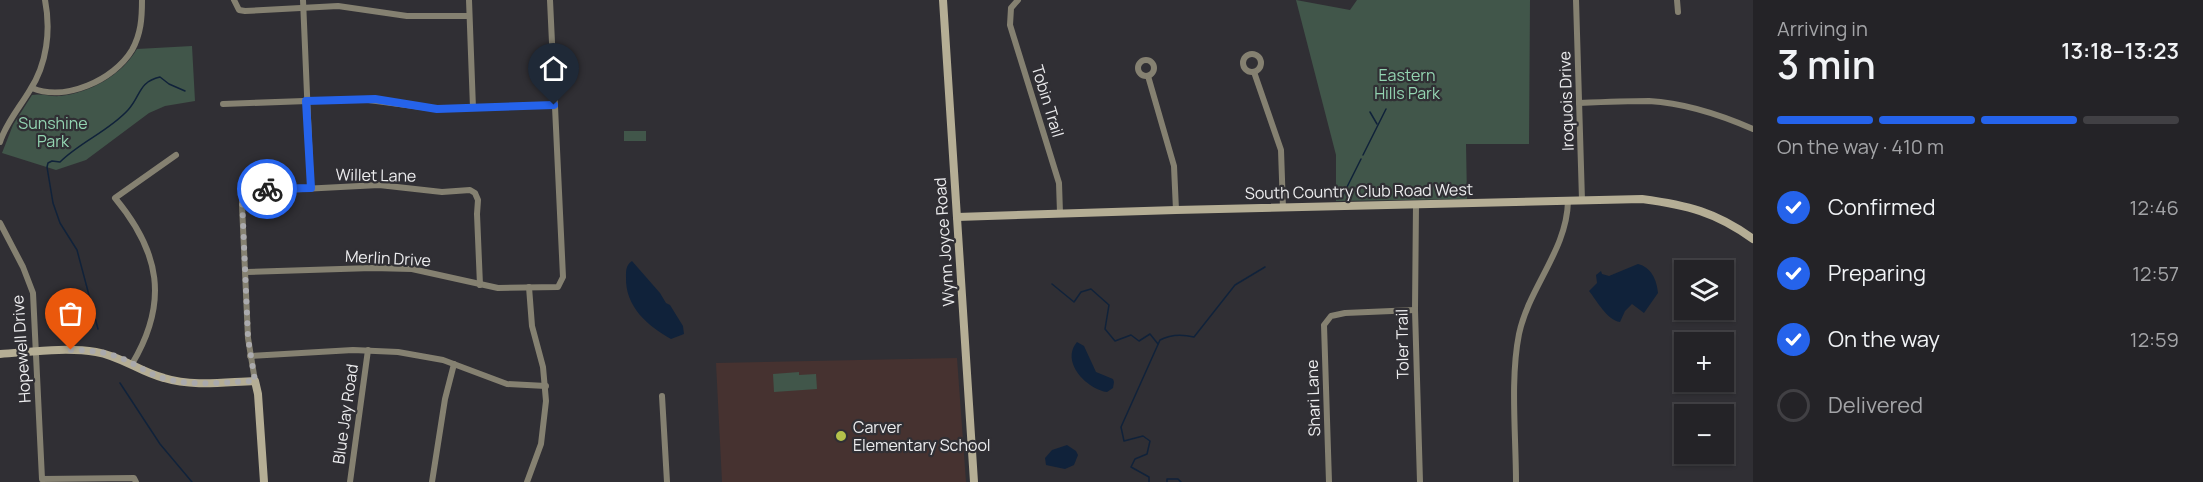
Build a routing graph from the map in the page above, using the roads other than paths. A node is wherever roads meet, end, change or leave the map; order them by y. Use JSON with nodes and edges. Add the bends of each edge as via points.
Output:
{"nodes":[{"id":1,"x":45,"y":0,"type":"edge"},
{"id":2,"x":142,"y":0,"type":"edge"},
{"id":3,"x":234,"y":0,"type":"edge"},
{"id":4,"x":469,"y":0,"type":"edge"},
{"id":5,"x":550,"y":0,"type":"edge"},
{"id":6,"x":943,"y":0,"type":"edge"},
{"id":7,"x":1018,"y":0,"type":"edge"},
{"id":8,"x":1576,"y":0,"type":"edge"},
{"id":9,"x":1677,"y":0,"type":"edge"},
{"id":10,"x":303,"y":3,"type":"edge"},
{"id":11,"x":1678,"y":12,"type":"dead end"},
{"id":12,"x":469,"y":16,"type":"junction"},
{"id":13,"x":1254,"y":72,"type":"dead end"},
{"id":14,"x":1148,"y":76,"type":"dead end"},
{"id":15,"x":32,"y":87,"type":"junction"},
{"id":16,"x":306,"y":101,"type":"junction"},
{"id":17,"x":1579,"y":103,"type":"junction"},
{"id":18,"x":223,"y":104,"type":"dead end"},
{"id":19,"x":554,"y":105,"type":"junction"},
{"id":20,"x":473,"y":108,"type":"junction"},
{"id":21,"x":1753,"y":129,"type":"edge"},
{"id":22,"x":0,"y":142,"type":"edge"},
{"id":23,"x":176,"y":155,"type":"dead end"},
{"id":24,"x":311,"y":188,"type":"junction"},
{"id":25,"x":1582,"y":200,"type":"junction"},
{"id":26,"x":1568,"y":201,"type":"junction"},
{"id":27,"x":1416,"y":205,"type":"junction"},
{"id":28,"x":1283,"y":208,"type":"junction"},
{"id":29,"x":1176,"y":210,"type":"junction"},
{"id":30,"x":1060,"y":213,"type":"junction"},
{"id":31,"x":957,"y":217,"type":"junction"},
{"id":32,"x":0,"y":223,"type":"edge"},
{"id":33,"x":1753,"y":239,"type":"edge"},
{"id":34,"x":246,"y":272,"type":"junction"},
{"id":35,"x":480,"y":285,"type":"junction"},
{"id":36,"x":530,"y":287,"type":"junction"},
{"id":37,"x":1415,"y":310,"type":"junction"},
{"id":38,"x":368,"y":350,"type":"junction"},
{"id":39,"x":36,"y":352,"type":"junction"},
{"id":40,"x":0,"y":354,"type":"edge"},
{"id":41,"x":250,"y":356,"type":"junction"},
{"id":42,"x":132,"y":364,"type":"junction"},
{"id":43,"x":454,"y":364,"type":"junction"},
{"id":44,"x":255,"y":381,"type":"junction"},
{"id":45,"x":546,"y":386,"type":"junction"},
{"id":46,"x":662,"y":396,"type":"dead end"},
{"id":47,"x":136,"y":480,"type":"edge"},
{"id":48,"x":264,"y":482,"type":"edge"},
{"id":49,"x":350,"y":482,"type":"edge"},
{"id":50,"x":432,"y":482,"type":"edge"},
{"id":51,"x":527,"y":482,"type":"edge"},
{"id":52,"x":667,"y":482,"type":"edge"},
{"id":53,"x":974,"y":482,"type":"edge"},
{"id":54,"x":1329,"y":482,"type":"edge"},
{"id":55,"x":1420,"y":482,"type":"edge"},
{"id":56,"x":1516,"y":482,"type":"edge"}],
"edges":[{"from":1,"to":15,"type":"street","via":[[46,48]]},
{"from":2,"to":15,"type":"street","via":[[139,35],[115,69],[68,91],[53,93]]},
{"from":3,"to":10,"type":"street","via":[[239,10],[245,11]]},
{"from":4,"to":12,"type":"street"},
{"from":5,"to":19,"type":"street"},
{"from":6,"to":31,"type":"street","name":"Wynn Joyce Road"},
{"from":7,"to":30,"type":"street","name":"Tobin Trail","via":[[1011,8],[1010,25],[1059,183]]},
{"from":8,"to":17,"type":"street","name":"Iroquois Drive"},
{"from":9,"to":11,"type":"street"},
{"from":10,"to":12,"type":"street","via":[[407,16]]},
{"from":10,"to":16,"type":"street"},
{"from":12,"to":20,"type":"street"},
{"from":13,"to":28,"type":"street","via":[[1281,150]]},
{"from":14,"to":29,"type":"street","via":[[1174,166]]},
{"from":15,"to":22,"type":"street"},
{"from":16,"to":18,"type":"street"},
{"from":16,"to":20,"type":"street","via":[[361,99],[424,108]]},
{"from":16,"to":24,"type":"street"},
{"from":17,"to":21,"type":"street","via":[[1672,104],[1728,118]]},
{"from":17,"to":25,"type":"street","name":"Iroquois Drive"},
{"from":19,"to":20,"type":"street"},
{"from":19,"to":36,"type":"street","name":"Merlin Drive","via":[[563,277],[558,287]]},
{"from":23,"to":42,"type":"street","via":[[115,198],[141,233],[155,282],[149,329]]},
{"from":24,"to":34,"type":"street","name":"Willet Lane","via":[[245,192],[242,205]]},
{"from":24,"to":35,"type":"street","name":"Willet Lane","via":[[379,185],[442,192],[470,190],[478,200]]},
{"from":25,"to":26,"type":"street","name":"South Country Club Road West"},
{"from":25,"to":33,"type":"street","name":"South Country Club Road West","via":[[1672,203],[1724,220]]},
{"from":26,"to":27,"type":"street","name":"South Country Club Road West"},
{"from":26,"to":56,"type":"street","via":[[1563,236],[1519,335]]},
{"from":27,"to":28,"type":"street","name":"South Country Club Road West"},
{"from":27,"to":37,"type":"street","name":"Toler Trail"},
{"from":28,"to":29,"type":"street","name":"South Country Club Road West"},
{"from":29,"to":30,"type":"street","name":"South Country Club Road West"},
{"from":30,"to":31,"type":"street","name":"South Country Club Road West"},
{"from":31,"to":53,"type":"street","name":"Wynn Joyce Road"},
{"from":32,"to":39,"type":"street","name":"Hopewell Drive","via":[[33,293]]},
{"from":34,"to":35,"type":"street","name":"Merlin Drive","via":[[412,269]]},
{"from":34,"to":41,"type":"street"},
{"from":35,"to":36,"type":"street","name":"Merlin Drive"},
{"from":36,"to":45,"type":"street","via":[[532,326]]},
{"from":37,"to":54,"type":"street","name":"Shari Lane","via":[[1345,313],[1331,316],[1324,325]]},
{"from":37,"to":55,"type":"street","name":"Toler Trail"},
{"from":38,"to":41,"type":"street"},
{"from":38,"to":43,"type":"street","via":[[415,354]]},
{"from":38,"to":49,"type":"street","name":"Blue Jay Road"},
{"from":39,"to":40,"type":"street"},
{"from":39,"to":42,"type":"street","via":[[83,350]]},
{"from":39,"to":47,"type":"street","name":"Hopewell Drive","via":[[42,479]]},
{"from":41,"to":44,"type":"street"},
{"from":42,"to":44,"type":"street","via":[[161,378],[192,384]]},
{"from":43,"to":45,"type":"street","via":[[507,384]]},
{"from":43,"to":50,"type":"street"},
{"from":44,"to":48,"type":"street"},
{"from":45,"to":51,"type":"street","via":[[543,432]]},
{"from":46,"to":52,"type":"street"}]}
